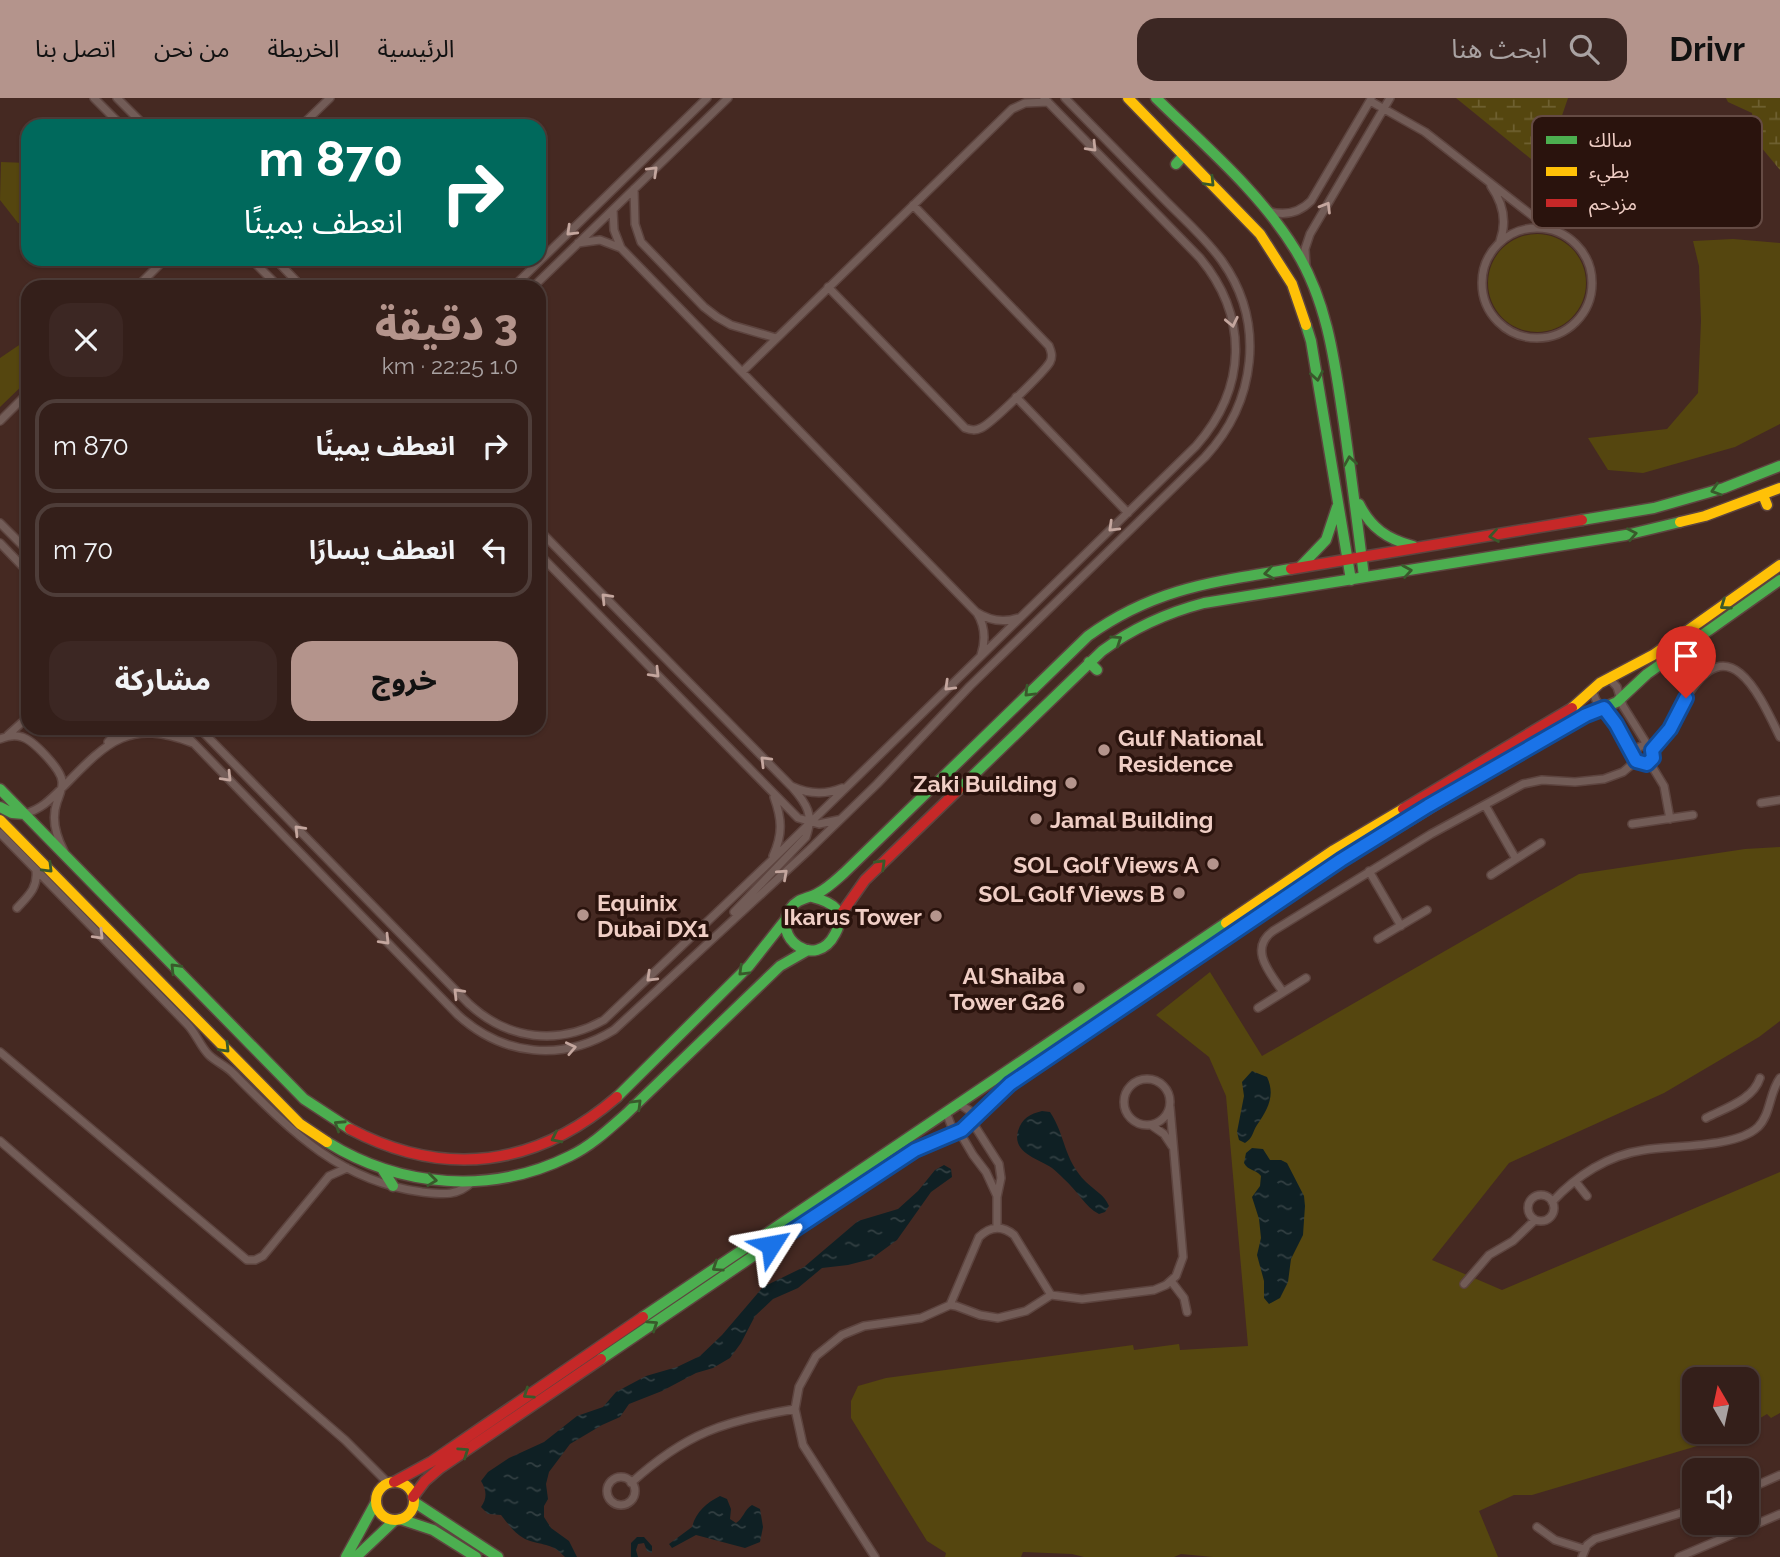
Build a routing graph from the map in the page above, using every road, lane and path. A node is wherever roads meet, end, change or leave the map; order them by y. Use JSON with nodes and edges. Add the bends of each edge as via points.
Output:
{"nodes":[{"id":1,"x":94,"y":98,"type":"edge"},
{"id":2,"x":117,"y":98,"type":"edge"},
{"id":3,"x":331,"y":98,"type":"edge"},
{"id":4,"x":707,"y":98,"type":"edge"},
{"id":5,"x":728,"y":98,"type":"edge"},
{"id":6,"x":1016,"y":98,"type":"edge"},
{"id":7,"x":1065,"y":98,"type":"edge"},
{"id":8,"x":1128,"y":98,"type":"edge"},
{"id":9,"x":1156,"y":98,"type":"edge"},
{"id":10,"x":1391,"y":98,"type":"edge"},
{"id":11,"x":1371,"y":99,"type":"edge"},
{"id":12,"x":1046,"y":100,"type":"edge"},
{"id":13,"x":1384,"y":108,"type":"junction"},
{"id":14,"x":1012,"y":109,"type":"junction"},
{"id":15,"x":115,"y":119,"type":"edge"},
{"id":16,"x":138,"y":119,"type":"edge"},
{"id":17,"x":309,"y":119,"type":"edge"},
{"id":18,"x":1184,"y":155,"type":"junction"},
{"id":19,"x":1176,"y":164,"type":"dead end"},
{"id":20,"x":1484,"y":177,"type":"junction"},
{"id":21,"x":634,"y":189,"type":"junction"},
{"id":22,"x":913,"y":205,"type":"junction"},
{"id":23,"x":613,"y":210,"type":"junction"},
{"id":24,"x":1267,"y":211,"type":"junction"},
{"id":25,"x":1532,"y":215,"type":"edge"},
{"id":26,"x":1550,"y":229,"type":"joint"},
{"id":27,"x":1260,"y":234,"type":"junction"},
{"id":28,"x":1252,"y":242,"type":"dead end"},
{"id":29,"x":578,"y":243,"type":"junction"},
{"id":30,"x":1499,"y":244,"type":"junction"},
{"id":31,"x":621,"y":248,"type":"junction"},
{"id":32,"x":546,"y":255,"type":"edge"},
{"id":33,"x":158,"y":266,"type":"edge"},
{"id":34,"x":258,"y":266,"type":"edge"},
{"id":35,"x":282,"y":266,"type":"edge"},
{"id":36,"x":535,"y":266,"type":"edge"},
{"id":37,"x":1306,"y":270,"type":"junction"},
{"id":38,"x":144,"y":280,"type":"edge"},
{"id":39,"x":272,"y":280,"type":"edge"},
{"id":40,"x":295,"y":280,"type":"edge"},
{"id":41,"x":520,"y":280,"type":"edge"},
{"id":42,"x":540,"y":280,"type":"edge"},
{"id":43,"x":828,"y":287,"type":"junction"},
{"id":44,"x":776,"y":338,"type":"junction"},
{"id":45,"x":741,"y":372,"type":"junction"},
{"id":46,"x":1016,"y":397,"type":"junction"},
{"id":47,"x":21,"y":400,"type":"edge"},
{"id":48,"x":0,"y":421,"type":"edge"},
{"id":49,"x":1780,"y":466,"type":"edge"},
{"id":50,"x":1780,"y":488,"type":"edge"},
{"id":51,"x":1354,"y":492,"type":"junction"},
{"id":52,"x":1338,"y":503,"type":"junction"},
{"id":53,"x":1128,"y":513,"type":"junction"},
{"id":54,"x":1685,"y":522,"type":"junction"},
{"id":55,"x":0,"y":523,"type":"edge"},
{"id":56,"x":1689,"y":533,"type":"dead end"},
{"id":57,"x":546,"y":537,"type":"edge"},
{"id":58,"x":0,"y":543,"type":"edge"},
{"id":59,"x":21,"y":544,"type":"edge"},
{"id":60,"x":1421,"y":548,"type":"junction"},
{"id":61,"x":1362,"y":557,"type":"junction"},
{"id":62,"x":1348,"y":559,"type":"junction"},
{"id":63,"x":546,"y":561,"type":"edge"},
{"id":64,"x":21,"y":565,"type":"edge"},
{"id":65,"x":1780,"y":565,"type":"edge"},
{"id":66,"x":1299,"y":568,"type":"junction"},
{"id":67,"x":1364,"y":578,"type":"junction"},
{"id":68,"x":1351,"y":580,"type":"junction"},
{"id":69,"x":1780,"y":580,"type":"edge"},
{"id":70,"x":976,"y":612,"type":"junction"},
{"id":71,"x":1019,"y":618,"type":"junction"},
{"id":72,"x":980,"y":656,"type":"junction"},
{"id":73,"x":1048,"y":657,"type":"dead end"},
{"id":74,"x":1056,"y":665,"type":"junction"},
{"id":75,"x":1610,"y":679,"type":"junction"},
{"id":76,"x":1592,"y":690,"type":"junction"},
{"id":77,"x":1621,"y":698,"type":"junction"},
{"id":78,"x":1604,"y":708,"type":"junction"},
{"id":79,"x":21,"y":723,"type":"edge"},
{"id":80,"x":1637,"y":729,"type":"junction"},
{"id":81,"x":108,"y":735,"type":"edge"},
{"id":82,"x":115,"y":735,"type":"edge"},
{"id":83,"x":131,"y":735,"type":"edge"},
{"id":84,"x":169,"y":735,"type":"edge"},
{"id":85,"x":186,"y":735,"type":"edge"},
{"id":86,"x":206,"y":735,"type":"edge"},
{"id":87,"x":1780,"y":737,"type":"edge"},
{"id":88,"x":1624,"y":738,"type":"junction"},
{"id":89,"x":2,"y":739,"type":"edge"},
{"id":90,"x":194,"y":744,"type":"junction"},
{"id":91,"x":1650,"y":748,"type":"junction"},
{"id":92,"x":101,"y":750,"type":"junction"},
{"id":93,"x":1635,"y":758,"type":"junction"},
{"id":94,"x":1650,"y":763,"type":"junction"},
{"id":95,"x":791,"y":786,"type":"junction"},
{"id":96,"x":846,"y":786,"type":"junction"},
{"id":97,"x":61,"y":788,"type":"junction"},
{"id":98,"x":0,"y":789,"type":"edge"},
{"id":99,"x":772,"y":793,"type":"junction"},
{"id":100,"x":1780,"y":800,"type":"edge"},
{"id":101,"x":1761,"y":803,"type":"dead end"},
{"id":102,"x":1485,"y":805,"type":"junction"},
{"id":103,"x":0,"y":807,"type":"edge"},
{"id":104,"x":24,"y":814,"type":"junction"},
{"id":105,"x":1693,"y":815,"type":"dead end"},
{"id":106,"x":1671,"y":818,"type":"junction"},
{"id":107,"x":0,"y":820,"type":"edge"},
{"id":108,"x":840,"y":820,"type":"junction"},
{"id":109,"x":809,"y":822,"type":"junction"},
{"id":110,"x":1632,"y":824,"type":"dead end"},
{"id":111,"x":0,"y":834,"type":"edge"},
{"id":112,"x":1541,"y":844,"type":"dead end"},
{"id":113,"x":1516,"y":859,"type":"junction"},
{"id":114,"x":69,"y":861,"type":"junction"},
{"id":115,"x":771,"y":861,"type":"junction"},
{"id":116,"x":36,"y":870,"type":"junction"},
{"id":117,"x":1369,"y":871,"type":"junction"},
{"id":118,"x":1491,"y":875,"type":"dead end"},
{"id":119,"x":54,"y":888,"type":"junction"},
{"id":120,"x":34,"y":890,"type":"junction"},
{"id":121,"x":812,"y":897,"type":"junction"},
{"id":122,"x":18,"y":908,"type":"dead end"},
{"id":123,"x":1427,"y":910,"type":"dead end"},
{"id":124,"x":839,"y":917,"type":"junction"},
{"id":125,"x":786,"y":919,"type":"junction"},
{"id":126,"x":1401,"y":926,"type":"junction"},
{"id":127,"x":718,"y":932,"type":"junction"},
{"id":128,"x":1378,"y":939,"type":"dead end"},
{"id":129,"x":808,"y":950,"type":"junction"},
{"id":130,"x":145,"y":966,"type":"junction"},
{"id":131,"x":137,"y":975,"type":"junction"},
{"id":132,"x":1306,"y":978,"type":"dead end"},
{"id":133,"x":1283,"y":992,"type":"junction"},
{"id":134,"x":1258,"y":1008,"type":"dead end"},
{"id":135,"x":0,"y":1052,"type":"edge"},
{"id":136,"x":1760,"y":1078,"type":"dead end"},
{"id":137,"x":1780,"y":1078,"type":"edge"},
{"id":138,"x":1753,"y":1092,"type":"junction"},
{"id":139,"x":1770,"y":1098,"type":"junction"},
{"id":140,"x":958,"y":1103,"type":"junction"},
{"id":141,"x":1170,"y":1107,"type":"junction"},
{"id":142,"x":946,"y":1112,"type":"junction"},
{"id":143,"x":1706,"y":1118,"type":"dead end"},
{"id":144,"x":973,"y":1120,"type":"junction"},
{"id":145,"x":1150,"y":1125,"type":"junction"},
{"id":146,"x":958,"y":1132,"type":"junction"},
{"id":147,"x":0,"y":1141,"type":"edge"},
{"id":148,"x":1173,"y":1148,"type":"junction"},
{"id":149,"x":993,"y":1151,"type":"junction"},
{"id":150,"x":327,"y":1156,"type":"junction"},
{"id":151,"x":979,"y":1161,"type":"junction"},
{"id":152,"x":347,"y":1168,"type":"junction"},
{"id":153,"x":383,"y":1170,"type":"junction"},
{"id":154,"x":329,"y":1176,"type":"junction"},
{"id":155,"x":1574,"y":1181,"type":"junction"},
{"id":156,"x":472,"y":1182,"type":"junction"},
{"id":157,"x":393,"y":1186,"type":"junction"},
{"id":158,"x":1587,"y":1196,"type":"dead end"},
{"id":159,"x":998,"y":1197,"type":"junction"},
{"id":160,"x":1552,"y":1202,"type":"junction"},
{"id":161,"x":1535,"y":1220,"type":"junction"},
{"id":162,"x":997,"y":1227,"type":"junction"},
{"id":163,"x":1171,"y":1281,"type":"junction"},
{"id":164,"x":1464,"y":1284,"type":"dead end"},
{"id":165,"x":1051,"y":1296,"type":"junction"},
{"id":166,"x":950,"y":1305,"type":"junction"},
{"id":167,"x":1188,"y":1312,"type":"dead end"},
{"id":168,"x":795,"y":1409,"type":"junction"},
{"id":169,"x":1780,"y":1475,"type":"edge"},
{"id":170,"x":425,"y":1481,"type":"junction"},
{"id":171,"x":391,"y":1483,"type":"junction"},
{"id":172,"x":631,"y":1483,"type":"dead end"},
{"id":173,"x":1759,"y":1484,"type":"edge"},
{"id":174,"x":413,"y":1499,"type":"junction"},
{"id":175,"x":376,"y":1502,"type":"junction"},
{"id":176,"x":1682,"y":1513,"type":"edge"},
{"id":177,"x":1780,"y":1514,"type":"edge"},
{"id":178,"x":432,"y":1515,"type":"junction"},
{"id":179,"x":398,"y":1519,"type":"junction"},
{"id":180,"x":1537,"y":1527,"type":"dead end"},
{"id":181,"x":1583,"y":1553,"type":"edge"},
{"id":182,"x":346,"y":1557,"type":"edge"},
{"id":183,"x":356,"y":1557,"type":"edge"},
{"id":184,"x":476,"y":1557,"type":"edge"},
{"id":185,"x":498,"y":1557,"type":"edge"},
{"id":186,"x":875,"y":1557,"type":"edge"},
{"id":187,"x":1679,"y":1557,"type":"edge"}],
"edges":[{"from":1,"to":15,"type":"street"},
{"from":2,"to":16,"type":"street"},
{"from":3,"to":17,"type":"street"},
{"from":4,"to":32,"type":"street","one_way":true},
{"from":21,"to":5,"type":"street","one_way":true},
{"from":6,"to":14,"type":"street"},
{"from":7,"to":108,"type":"street","via":[[1212,249],[1230,274],[1250,331],[1244,392],[1233,420],[1205,457]]},
{"from":8,"to":18,"type":"street"},
{"from":9,"to":24,"type":"street"},
{"from":10,"to":13,"type":"street"},
{"from":11,"to":13,"type":"street"},
{"from":11,"to":24,"type":"street","via":[[1307,205],[1289,213]]},
{"from":12,"to":14,"type":"street"},
{"from":12,"to":53,"type":"street","one_way":true,"via":[[1200,258],[1218,282],[1233,323],[1235,367],[1222,410],[1196,446]]},
{"from":13,"to":20,"type":"street","via":[[1415,125]]},
{"from":37,"to":13,"type":"street","one_way":true,"via":[[1310,234]]},
{"from":14,"to":22,"type":"street"},
{"from":18,"to":19,"type":"street"},
{"from":18,"to":27,"type":"street","one_way":true},
{"from":20,"to":25,"type":"street"},
{"from":20,"to":30,"type":"street","via":[[1502,209]]},
{"from":21,"to":23,"type":"street"},
{"from":21,"to":44,"type":"street","via":[[636,230],[645,247],[717,317]]},
{"from":22,"to":43,"type":"street"},
{"from":22,"to":46,"type":"street","via":[[1049,346],[1050,362]]},
{"from":23,"to":29,"type":"street"},
{"from":23,"to":31,"type":"street"},
{"from":24,"to":37,"type":"street"},
{"from":26,"to":30,"type":"street","via":[[1528,229]]},
{"from":26,"to":30,"type":"street","via":[[1581,250],[1588,260],[1592,285],[1591,298],[1579,320],[1558,334],[1521,336],[1491,313],[1482,277]]},
{"from":27,"to":28,"type":"street"},
{"from":27,"to":52,"type":"street","one_way":true,"via":[[1287,276],[1306,321]]},
{"from":29,"to":31,"type":"street","via":[[600,240]]},
{"from":29,"to":42,"type":"street"},
{"from":31,"to":45,"type":"street"},
{"from":33,"to":38,"type":"street"},
{"from":34,"to":39,"type":"street"},
{"from":35,"to":40,"type":"street"},
{"from":36,"to":41,"type":"street","one_way":true},
{"from":51,"to":37,"type":"street","one_way":true,"via":[[1329,334]]},
{"from":43,"to":44,"type":"street"},
{"from":43,"to":46,"type":"street","via":[[965,428],[984,427]]},
{"from":44,"to":45,"type":"street"},
{"from":45,"to":70,"type":"street"},
{"from":46,"to":53,"type":"street"},
{"from":47,"to":48,"type":"street"},
{"from":49,"to":60,"type":"street","one_way":true,"via":[[1654,508]]},
{"from":50,"to":54,"type":"street","via":[[1765,500]]},
{"from":51,"to":60,"type":"street","via":[[1376,531]]},
{"from":51,"to":61,"type":"street"},
{"from":52,"to":62,"type":"street"},
{"from":52,"to":66,"type":"street","via":[[1327,542]]},
{"from":53,"to":71,"type":"street","one_way":true},
{"from":54,"to":56,"type":"street"},
{"from":67,"to":54,"type":"street","one_way":true,"via":[[1626,536]]},
{"from":55,"to":59,"type":"street"},
{"from":95,"to":57,"type":"street","one_way":true},
{"from":58,"to":64,"type":"street"},
{"from":60,"to":61,"type":"street"},
{"from":61,"to":62,"type":"street"},
{"from":61,"to":67,"type":"street"},
{"from":62,"to":66,"type":"street"},
{"from":62,"to":68,"type":"street"},
{"from":63,"to":99,"type":"street","one_way":true},
{"from":65,"to":75,"type":"street","one_way":true,"via":[[1653,655]]},
{"from":66,"to":74,"type":"street","one_way":true,"via":[[1195,585],[1149,599],[1087,636]]},
{"from":67,"to":68,"type":"street"},
{"from":124,"to":68,"type":"street","one_way":true,"via":[[865,880],[1118,639],[1168,613],[1204,603]]},
{"from":69,"to":77,"type":"street","via":[[1647,674]]},
{"from":70,"to":71,"type":"street","via":[[1000,621]]},
{"from":70,"to":72,"type":"street","via":[[984,630]]},
{"from":71,"to":72,"type":"street"},
{"from":72,"to":96,"type":"street","one_way":true},
{"from":73,"to":74,"type":"street"},
{"from":74,"to":121,"type":"street","one_way":true,"via":[[852,866]]},
{"from":75,"to":76,"type":"street"},
{"from":75,"to":77,"type":"street"},
{"from":76,"to":78,"type":"street"},
{"from":76,"to":140,"type":"street","via":[[1559,717],[1325,856]]},
{"from":77,"to":78,"type":"street"},
{"from":77,"to":80,"type":"street"},
{"from":78,"to":88,"type":"street"},
{"from":78,"to":144,"type":"street","via":[[1545,738],[1341,860],[1010,1084]]},
{"from":79,"to":89,"type":"street"},
{"from":80,"to":88,"type":"street","via":[[1633,737]]},
{"from":80,"to":91,"type":"street"},
{"from":81,"to":92,"type":"street"},
{"from":82,"to":92,"type":"street"},
{"from":83,"to":92,"type":"street"},
{"from":84,"to":90,"type":"street"},
{"from":85,"to":90,"type":"street"},
{"from":115,"to":86,"type":"street","one_way":true,"via":[[604,1020],[566,1035],[524,1035],[494,1024],[469,1004]]},
{"from":87,"to":91,"type":"street","via":[[1740,671],[1718,666],[1696,683],[1670,729]]},
{"from":88,"to":93,"type":"street"},
{"from":89,"to":97,"type":"street","via":[[16,735],[30,741],[58,770]]},
{"from":90,"to":127,"type":"street","one_way":true,"via":[[458,1015],[501,1043],[554,1051],[605,1036],[632,1016]]},
{"from":91,"to":93,"type":"street","via":[[1639,747]]},
{"from":91,"to":94,"type":"street"},
{"from":92,"to":97,"type":"street"},
{"from":93,"to":94,"type":"street","via":[[1641,764]]},
{"from":93,"to":102,"type":"street","via":[[1623,772],[1604,779],[1529,782]]},
{"from":94,"to":106,"type":"street","via":[[1664,786]]},
{"from":95,"to":96,"type":"street","via":[[821,793]]},
{"from":95,"to":109,"type":"street","via":[[807,805]]},
{"from":96,"to":109,"type":"street"},
{"from":97,"to":104,"type":"street","via":[[45,804]]},
{"from":97,"to":114,"type":"street","via":[[54,822]]},
{"from":98,"to":104,"type":"street"},
{"from":99,"to":109,"type":"street","via":[[798,818]]},
{"from":99,"to":115,"type":"street","via":[[782,827]]},
{"from":100,"to":101,"type":"street"},
{"from":102,"to":113,"type":"street"},
{"from":102,"to":117,"type":"street"},
{"from":103,"to":104,"type":"street"},
{"from":104,"to":114,"type":"street"},
{"from":105,"to":106,"type":"street"},
{"from":106,"to":110,"type":"street"},
{"from":107,"to":130,"type":"street","one_way":true},
{"from":108,"to":109,"type":"street"},
{"from":127,"to":108,"type":"street","one_way":true},
{"from":109,"to":115,"type":"street"},
{"from":109,"to":127,"type":"street","via":[[802,842]]},
{"from":111,"to":116,"type":"street"},
{"from":112,"to":113,"type":"street"},
{"from":113,"to":118,"type":"street"},
{"from":125,"to":114,"type":"street","one_way":true,"via":[[758,957],[597,1114],[528,1150],[485,1160],[441,1160],[374,1144],[321,1113]]},
{"from":116,"to":119,"type":"street"},
{"from":116,"to":120,"type":"street"},
{"from":117,"to":126,"type":"street"},
{"from":117,"to":133,"type":"street","via":[[1264,939],[1262,960]]},
{"from":119,"to":120,"type":"street"},
{"from":119,"to":131,"type":"street","one_way":true},
{"from":120,"to":122,"type":"street"},
{"from":121,"to":124,"type":"street","via":[[829,902]]},
{"from":121,"to":125,"type":"street","via":[[792,906]]},
{"from":123,"to":126,"type":"street"},
{"from":124,"to":129,"type":"street","via":[[839,932],[830,945]]},
{"from":125,"to":129,"type":"street","via":[[792,942]]},
{"from":126,"to":128,"type":"street"},
{"from":156,"to":129,"type":"street","one_way":true,"via":[[530,1172],[593,1142],[780,966]]},
{"from":130,"to":131,"type":"street"},
{"from":130,"to":153,"type":"street","one_way":true,"via":[[293,1118],[344,1153]]},
{"from":131,"to":150,"type":"street","via":[[193,1030],[207,1053],[231,1070],[297,1135]]},
{"from":132,"to":133,"type":"street"},
{"from":133,"to":134,"type":"street"},
{"from":135,"to":154,"type":"street","via":[[247,1259],[262,1256]]},
{"from":136,"to":138,"type":"street"},
{"from":137,"to":139,"type":"street"},
{"from":138,"to":139,"type":"street"},
{"from":138,"to":143,"type":"street"},
{"from":139,"to":155,"type":"street","via":[[1761,1124],[1746,1134],[1696,1146],[1631,1153]]},
{"from":140,"to":142,"type":"street"},
{"from":140,"to":144,"type":"street","via":[[970,1111]]},
{"from":141,"to":145,"type":"street","via":[[1161,1121]]},
{"from":141,"to":145,"type":"street","via":[[1167,1089],[1157,1081],[1139,1080],[1129,1087],[1124,1104],[1128,1116],[1138,1124]]},
{"from":141,"to":148,"type":"street"},
{"from":142,"to":146,"type":"street"},
{"from":142,"to":171,"type":"street","one_way":true,"via":[[431,1462]]},
{"from":144,"to":146,"type":"street"},
{"from":144,"to":149,"type":"street"},
{"from":145,"to":148,"type":"street","via":[[1164,1134]]},
{"from":146,"to":151,"type":"street"},
{"from":170,"to":146,"type":"street","one_way":true,"via":[[836,1200],[915,1150]]},
{"from":147,"to":171,"type":"street"},
{"from":148,"to":163,"type":"street","via":[[1183,1257]]},
{"from":149,"to":151,"type":"street","via":[[990,1160]]},
{"from":149,"to":159,"type":"street","via":[[1001,1171]]},
{"from":150,"to":152,"type":"street"},
{"from":150,"to":154,"type":"street"},
{"from":151,"to":159,"type":"street"},
{"from":152,"to":154,"type":"street"},
{"from":152,"to":157,"type":"street"},
{"from":153,"to":156,"type":"street","one_way":true,"via":[[426,1180]]},
{"from":153,"to":157,"type":"street"},
{"from":155,"to":158,"type":"street"},
{"from":155,"to":160,"type":"street"},
{"from":156,"to":157,"type":"street","via":[[447,1194]]},
{"from":159,"to":162,"type":"street"},
{"from":160,"to":161,"type":"street","via":[[1550,1217]]},
{"from":160,"to":161,"type":"street","via":[[1541,1196],[1530,1201],[1529,1214]]},
{"from":161,"to":164,"type":"street","via":[[1489,1255]]},
{"from":162,"to":165,"type":"street","via":[[1014,1235]]},
{"from":162,"to":166,"type":"street","via":[[979,1237]]},
{"from":163,"to":165,"type":"street","via":[[1147,1291],[1082,1299]]},
{"from":163,"to":167,"type":"street"},
{"from":165,"to":166,"type":"street","via":[[1008,1317],[989,1317]]},
{"from":166,"to":168,"type":"street","via":[[921,1318],[864,1326],[832,1341],[809,1366]]},
{"from":168,"to":172,"type":"street","via":[[736,1420],[703,1432],[672,1449]]},
{"from":168,"to":186,"type":"street","via":[[809,1457]]},
{"from":169,"to":173,"type":"street"},
{"from":170,"to":174,"type":"street"},
{"from":170,"to":178,"type":"street","via":[[424,1495]]},
{"from":171,"to":174,"type":"street","via":[[406,1486]]},
{"from":171,"to":175,"type":"street","via":[[377,1493]]},
{"from":174,"to":178,"type":"street"},
{"from":174,"to":179,"type":"street","via":[[410,1513]]},
{"from":175,"to":179,"type":"street","via":[[382,1515]]},
{"from":175,"to":182,"type":"street"},
{"from":176,"to":181,"type":"street","via":[[1595,1539]]},
{"from":177,"to":187,"type":"street"},
{"from":178,"to":185,"type":"street"},
{"from":179,"to":183,"type":"street"},
{"from":179,"to":184,"type":"street","via":[[433,1530]]},
{"from":180,"to":181,"type":"street"}]}
